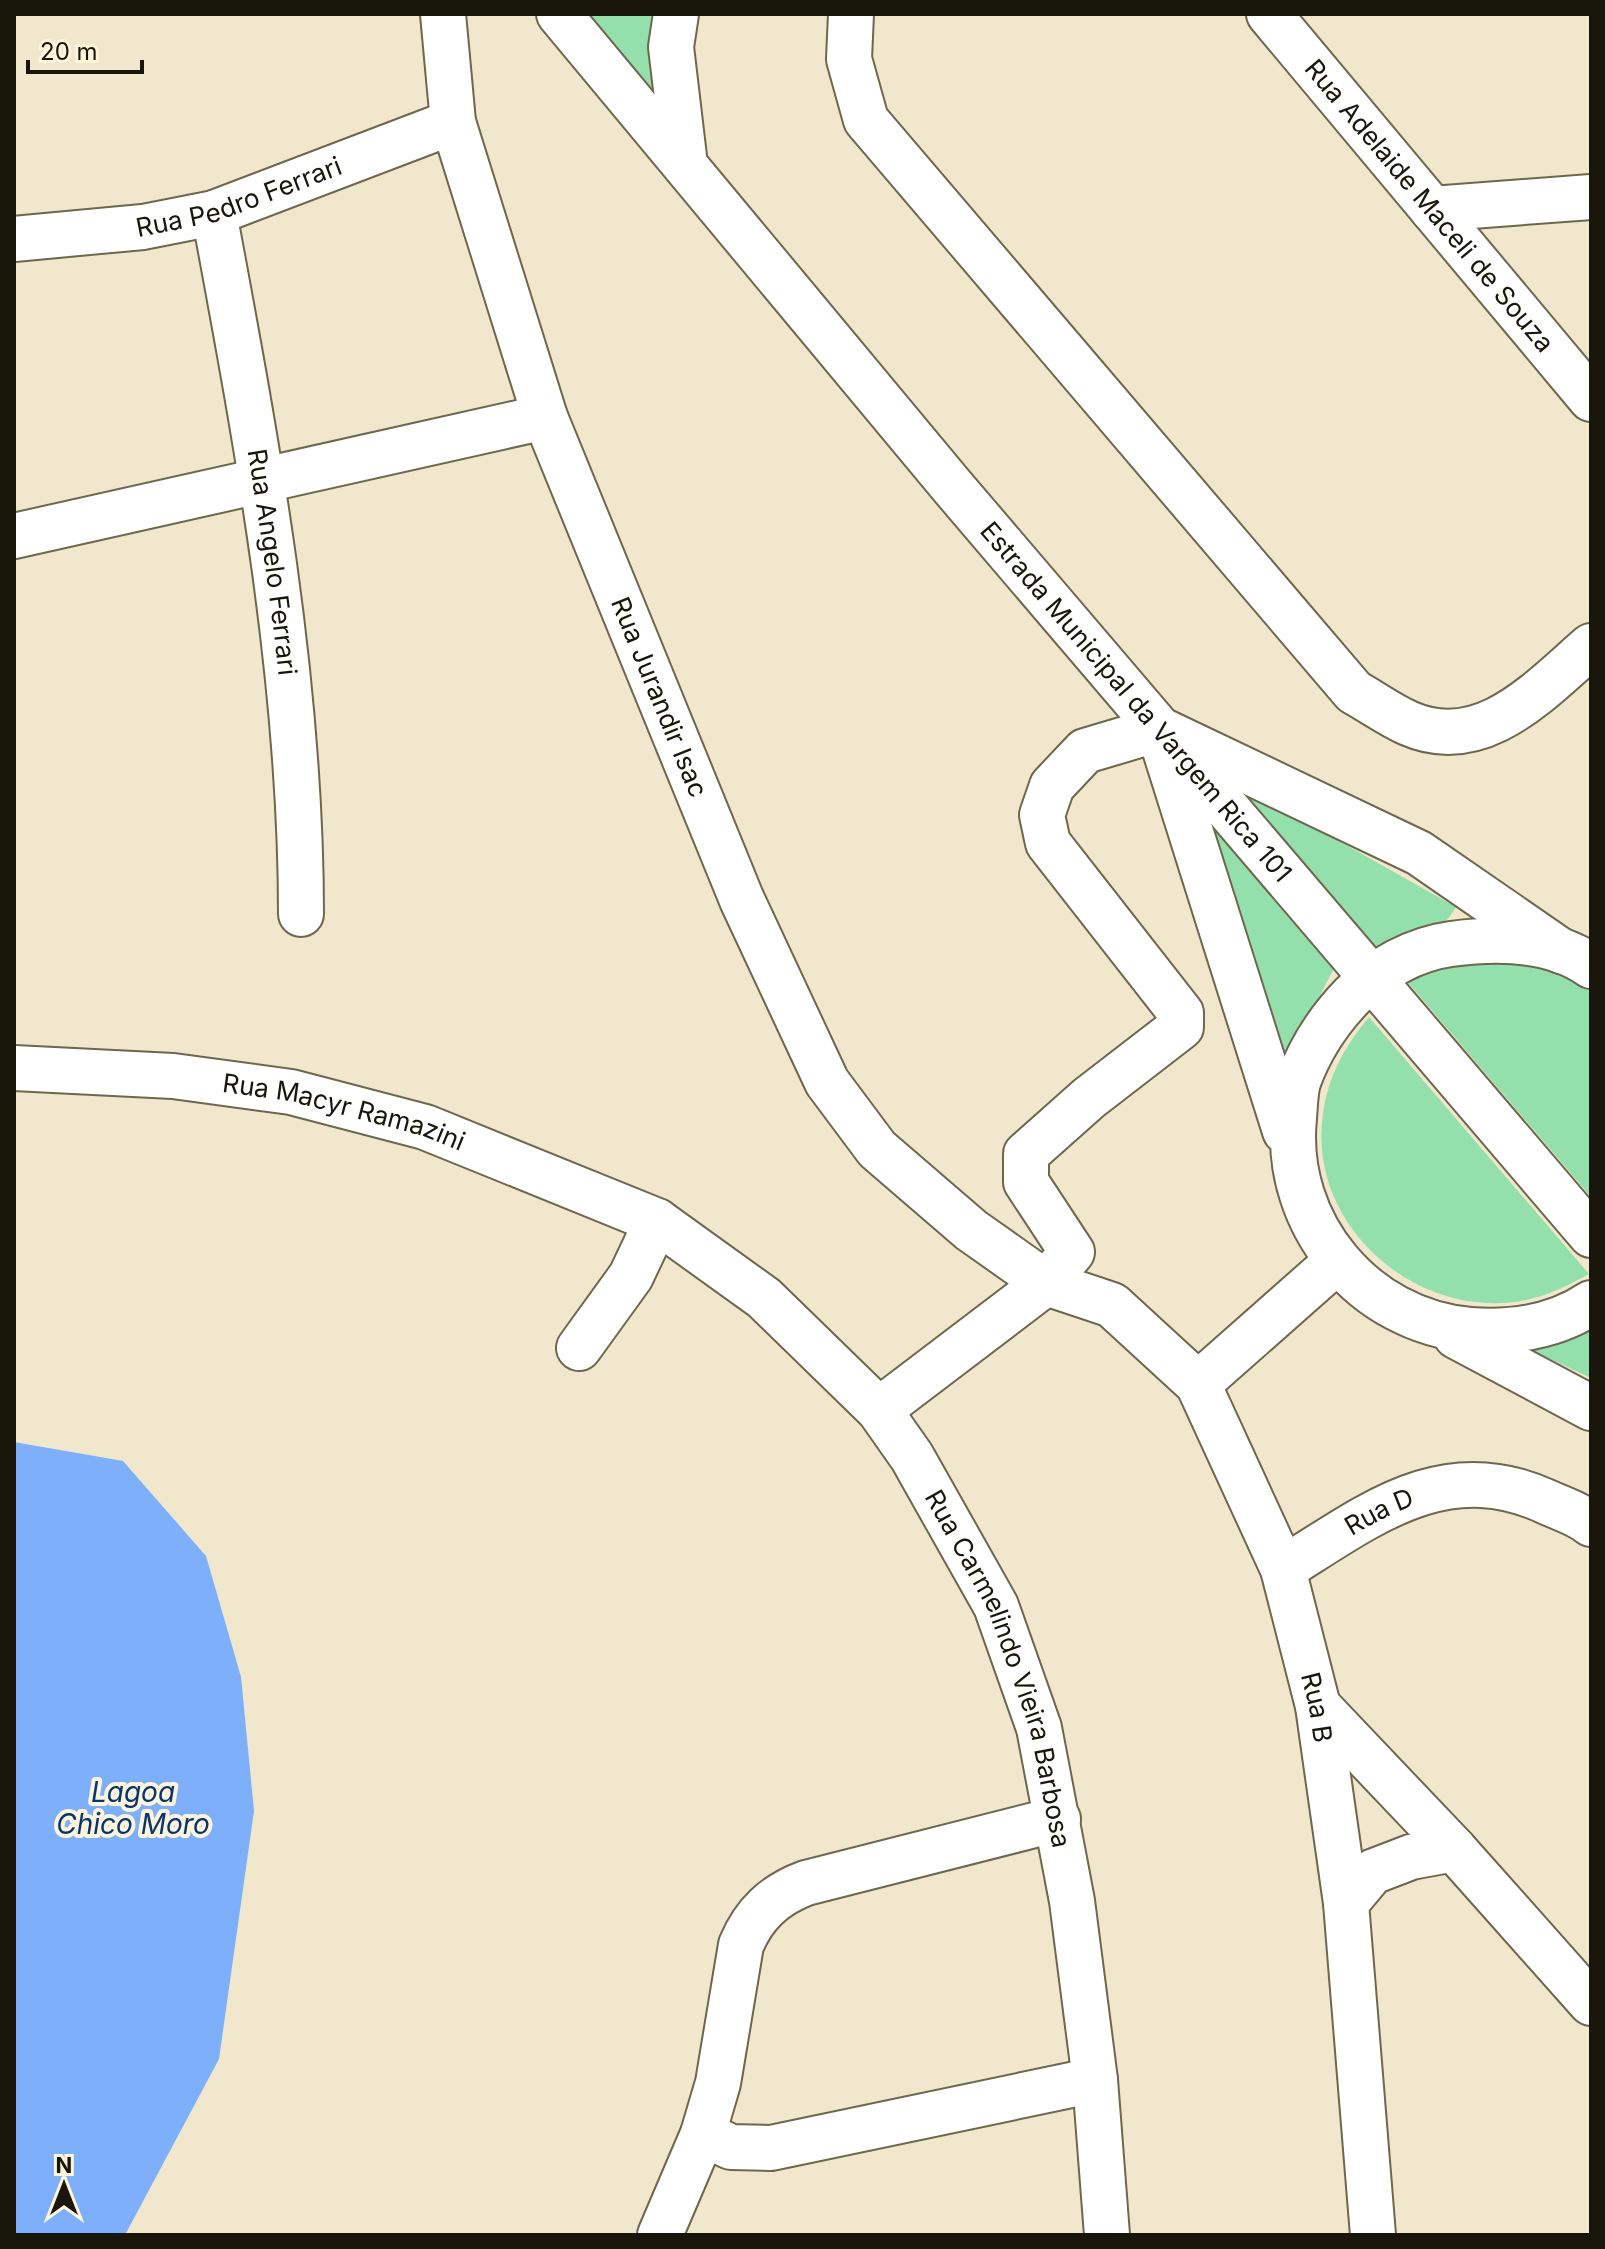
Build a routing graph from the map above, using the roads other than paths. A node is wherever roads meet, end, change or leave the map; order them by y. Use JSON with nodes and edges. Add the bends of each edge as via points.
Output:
{"nodes":[{"id":1,"x":443,"y":14,"type":"edge"},
{"id":2,"x":559,"y":14,"type":"edge"},
{"id":3,"x":676,"y":14,"type":"edge"},
{"id":4,"x":851,"y":14,"type":"edge"},
{"id":5,"x":1269,"y":14,"type":"edge"},
{"id":6,"x":453,"y":122,"type":"junction"},
{"id":7,"x":685,"y":165,"type":"junction"},
{"id":8,"x":1591,"y":197,"type":"edge"},
{"id":9,"x":1432,"y":209,"type":"junction"},
{"id":10,"x":214,"y":213,"type":"junction"},
{"id":11,"x":14,"y":239,"type":"edge"},
{"id":12,"x":1591,"y":399,"type":"edge"},
{"id":13,"x":545,"y":417,"type":"junction"},
{"id":14,"x":264,"y":480,"type":"junction"},
{"id":15,"x":14,"y":536,"type":"edge"},
{"id":16,"x":1591,"y":646,"type":"edge"},
{"id":17,"x":1159,"y":729,"type":"junction"},
{"id":18,"x":301,"y":914,"type":"dead end"},
{"id":19,"x":1582,"y":959,"type":"edge"},
{"id":20,"x":1370,"y":977,"type":"junction"},
{"id":21,"x":14,"y":1068,"type":"edge"},
{"id":22,"x":1291,"y":1148,"type":"junction"},
{"id":23,"x":657,"y":1221,"type":"junction"},
{"id":24,"x":1591,"y":1235,"type":"edge"},
{"id":25,"x":1336,"y":1262,"type":"junction"},
{"id":26,"x":1046,"y":1283,"type":"junction"},
{"id":27,"x":1591,"y":1303,"type":"edge"},
{"id":28,"x":1440,"y":1327,"type":"junction"},
{"id":29,"x":579,"y":1348,"type":"dead end"},
{"id":30,"x":1198,"y":1384,"type":"junction"},
{"id":31,"x":1591,"y":1408,"type":"edge"},
{"id":32,"x":879,"y":1410,"type":"junction"},
{"id":33,"x":1591,"y":1524,"type":"edge"},
{"id":34,"x":1283,"y":1569,"type":"junction"},
{"id":35,"x":1318,"y":1706,"type":"junction"},
{"id":36,"x":1058,"y":1819,"type":"junction"},
{"id":37,"x":1454,"y":1849,"type":"junction"},
{"id":38,"x":1346,"y":1903,"type":"junction"},
{"id":39,"x":1591,"y":2003,"type":"edge"},
{"id":40,"x":1095,"y":2080,"type":"junction"},
{"id":41,"x":703,"y":2134,"type":"junction"},
{"id":42,"x":660,"y":2235,"type":"edge"},
{"id":43,"x":1107,"y":2235,"type":"edge"},
{"id":44,"x":1373,"y":2235,"type":"edge"}],
"edges":[{"from":1,"to":6,"type":"street","name":"Rua Jurandir Isac"},
{"from":2,"to":7,"type":"street","name":"Estrada Municipal da Vargem Rica 101"},
{"from":3,"to":7,"type":"street","via":[[671,47]]},
{"from":4,"to":16,"type":"street","via":[[849,59],[866,120],[1354,692],[1408,723],[1433,731],[1474,732],[1518,708]]},
{"from":5,"to":9,"type":"street","name":"Rua Adelaide Maceli de Souza"},
{"from":6,"to":10,"type":"street","name":"Rua Pedro Ferrari"},
{"from":6,"to":13,"type":"street","name":"Rua Jurandir Isac"},
{"from":7,"to":17,"type":"street","name":"Estrada Municipal da Vargem Rica 101"},
{"from":8,"to":9,"type":"street"},
{"from":9,"to":12,"type":"street","name":"Rua Adelaide Maceli de Souza"},
{"from":10,"to":11,"type":"street","name":"Rua Pedro Ferrari","via":[[143,227]]},
{"from":10,"to":14,"type":"street","name":"Rua Angelo Ferrari"},
{"from":13,"to":14,"type":"street"},
{"from":13,"to":26,"type":"street","name":"Rua Jurandir Isac","via":[[742,900],[827,1082],[877,1149],[971,1230]]},
{"from":14,"to":15,"type":"street"},
{"from":14,"to":18,"type":"street","name":"Rua Angelo Ferrari","via":[[301,826]]},
{"from":17,"to":19,"type":"street","via":[[1419,853]]},
{"from":17,"to":20,"type":"street","name":"Estrada Municipal da Vargem Rica 101"},
{"from":17,"to":22,"type":"street"},
{"from":17,"to":26,"type":"street","via":[[1085,751],[1052,786],[1042,815],[1048,843],[1181,1013],[1181,1027],[1026,1154],[1026,1182],[1072,1252]]},
{"from":19,"to":20,"type":"street","via":[[1496,938],[1429,947]]},
{"from":20,"to":22,"type":"street","via":[[1325,1024],[1297,1084]]},
{"from":20,"to":24,"type":"street","name":"Estrada Municipal da Vargem Rica 101"},
{"from":21,"to":23,"type":"street","name":"Rua Macyr Ramazini","via":[[173,1076],[291,1092],[425,1127]]},
{"from":22,"to":25,"type":"street","via":[[1305,1209]]},
{"from":23,"to":29,"type":"street","via":[[631,1276]]},
{"from":23,"to":32,"type":"street","name":"Rua Carmelindo Vieira Barbosa","via":[[764,1298]]},
{"from":25,"to":28,"type":"street","via":[[1383,1303]]},
{"from":25,"to":30,"type":"street"},
{"from":26,"to":30,"type":"street","name":"Rua B","via":[[1112,1305]]},
{"from":26,"to":32,"type":"street"},
{"from":27,"to":28,"type":"street","via":[[1573,1316],[1508,1333]]},
{"from":28,"to":31,"type":"street"},
{"from":30,"to":34,"type":"street","name":"Rua B"},
{"from":32,"to":36,"type":"street","name":"Rua Carmelindo Vieira Barbosa","via":[[912,1457],[996,1606],[1039,1728]]},
{"from":33,"to":34,"type":"street","name":"Rua D","via":[[1534,1496],[1486,1484],[1437,1486],[1381,1507]]},
{"from":34,"to":35,"type":"street","name":"Rua B"},
{"from":35,"to":37,"type":"street"},
{"from":35,"to":38,"type":"street","name":"Rua B"},
{"from":36,"to":40,"type":"street","name":"Rua Carmelindo Vieira Barbosa"},
{"from":36,"to":41,"type":"street","via":[[806,1883],[771,1901],[741,1945],[729,2032]]},
{"from":37,"to":38,"type":"street","via":[[1372,1872]]},
{"from":37,"to":39,"type":"street"},
{"from":38,"to":44,"type":"street","name":"Rua B"},
{"from":40,"to":41,"type":"street","via":[[771,2148],[731,2147]]},
{"from":40,"to":43,"type":"street","name":"Rua Carmelindo Vieira Barbosa"},
{"from":41,"to":42,"type":"street"}]}
